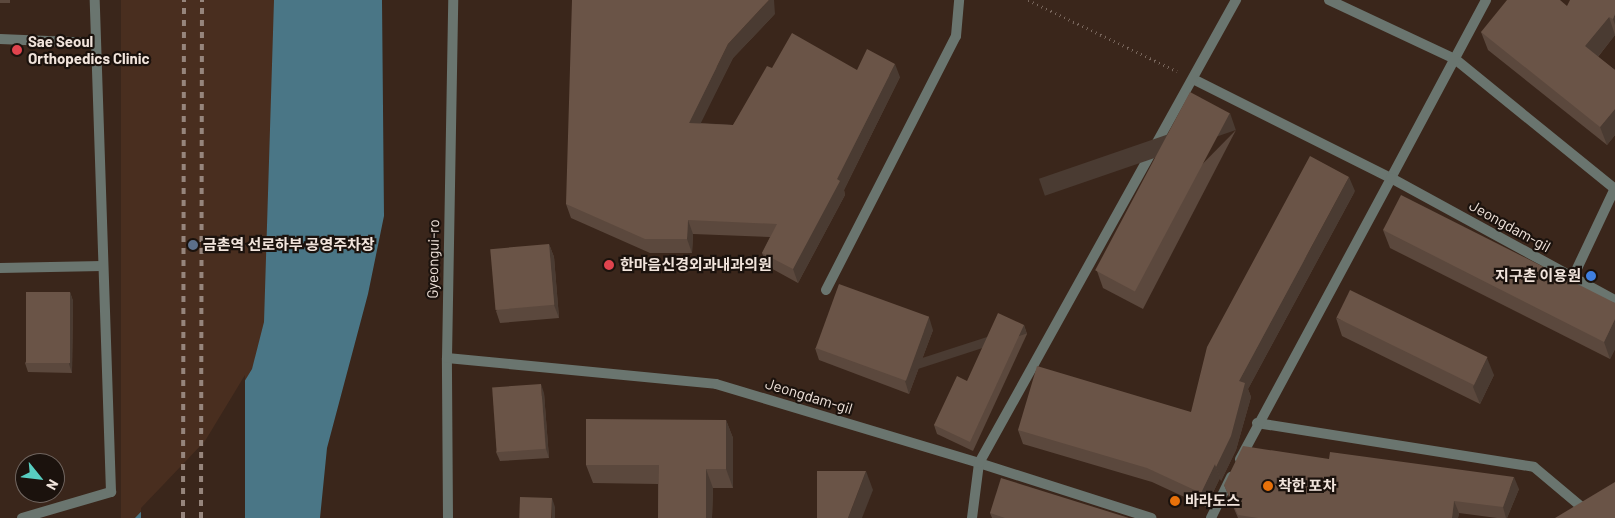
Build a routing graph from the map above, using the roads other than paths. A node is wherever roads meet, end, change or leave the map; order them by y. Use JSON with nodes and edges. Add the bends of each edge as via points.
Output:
{"nodes":[{"id":1,"x":95,"y":0,"type":"edge"},
{"id":2,"x":452,"y":0,"type":"edge"},
{"id":3,"x":959,"y":0,"type":"edge"},
{"id":4,"x":1236,"y":0,"type":"edge"},
{"id":5,"x":1329,"y":0,"type":"edge"},
{"id":6,"x":1486,"y":0,"type":"edge"},
{"id":7,"x":0,"y":40,"type":"edge"},
{"id":8,"x":96,"y":43,"type":"junction"},
{"id":9,"x":1455,"y":59,"type":"junction"},
{"id":10,"x":1193,"y":79,"type":"junction"},
{"id":11,"x":1390,"y":178,"type":"junction"},
{"id":12,"x":1615,"y":189,"type":"edge"},
{"id":13,"x":102,"y":266,"type":"junction"},
{"id":14,"x":0,"y":268,"type":"edge"},
{"id":15,"x":1573,"y":278,"type":"junction"},
{"id":16,"x":826,"y":290,"type":"dead end"},
{"id":17,"x":1615,"y":300,"type":"edge"},
{"id":18,"x":447,"y":358,"type":"junction"},
{"id":19,"x":1257,"y":423,"type":"junction"},
{"id":20,"x":979,"y":463,"type":"junction"},
{"id":21,"x":1597,"y":502,"type":"edge"},
{"id":22,"x":22,"y":518,"type":"edge"},
{"id":23,"x":448,"y":518,"type":"edge"},
{"id":24,"x":972,"y":518,"type":"edge"},
{"id":25,"x":1151,"y":518,"type":"edge"},
{"id":26,"x":1211,"y":518,"type":"edge"}],
"edges":[{"from":1,"to":8,"type":"street"},
{"from":2,"to":18,"type":"street","name":"Gyeongui-ro"},
{"from":3,"to":16,"type":"street","via":[[956,36]]},
{"from":4,"to":10,"type":"street"},
{"from":5,"to":9,"type":"street"},
{"from":6,"to":9,"type":"street"},
{"from":7,"to":8,"type":"street"},
{"from":8,"to":13,"type":"street"},
{"from":9,"to":11,"type":"street"},
{"from":9,"to":12,"type":"street"},
{"from":10,"to":11,"type":"street","name":"Jeongdam-gil"},
{"from":10,"to":20,"type":"street"},
{"from":11,"to":15,"type":"street","name":"Jeongdam-gil"},
{"from":11,"to":19,"type":"street"},
{"from":12,"to":15,"type":"street"},
{"from":13,"to":14,"type":"street"},
{"from":13,"to":22,"type":"street","via":[[111,492]]},
{"from":15,"to":17,"type":"street","name":"Jeongdam-gil"},
{"from":18,"to":20,"type":"street","name":"Jeongdam-gil","via":[[716,384]]},
{"from":18,"to":23,"type":"street","name":"Gyeongui-ro"},
{"from":19,"to":21,"type":"street","via":[[1534,467],[1580,511]]},
{"from":19,"to":26,"type":"street"},
{"from":20,"to":24,"type":"street"},
{"from":20,"to":25,"type":"street","name":"Jeongdam-gil"}]}
